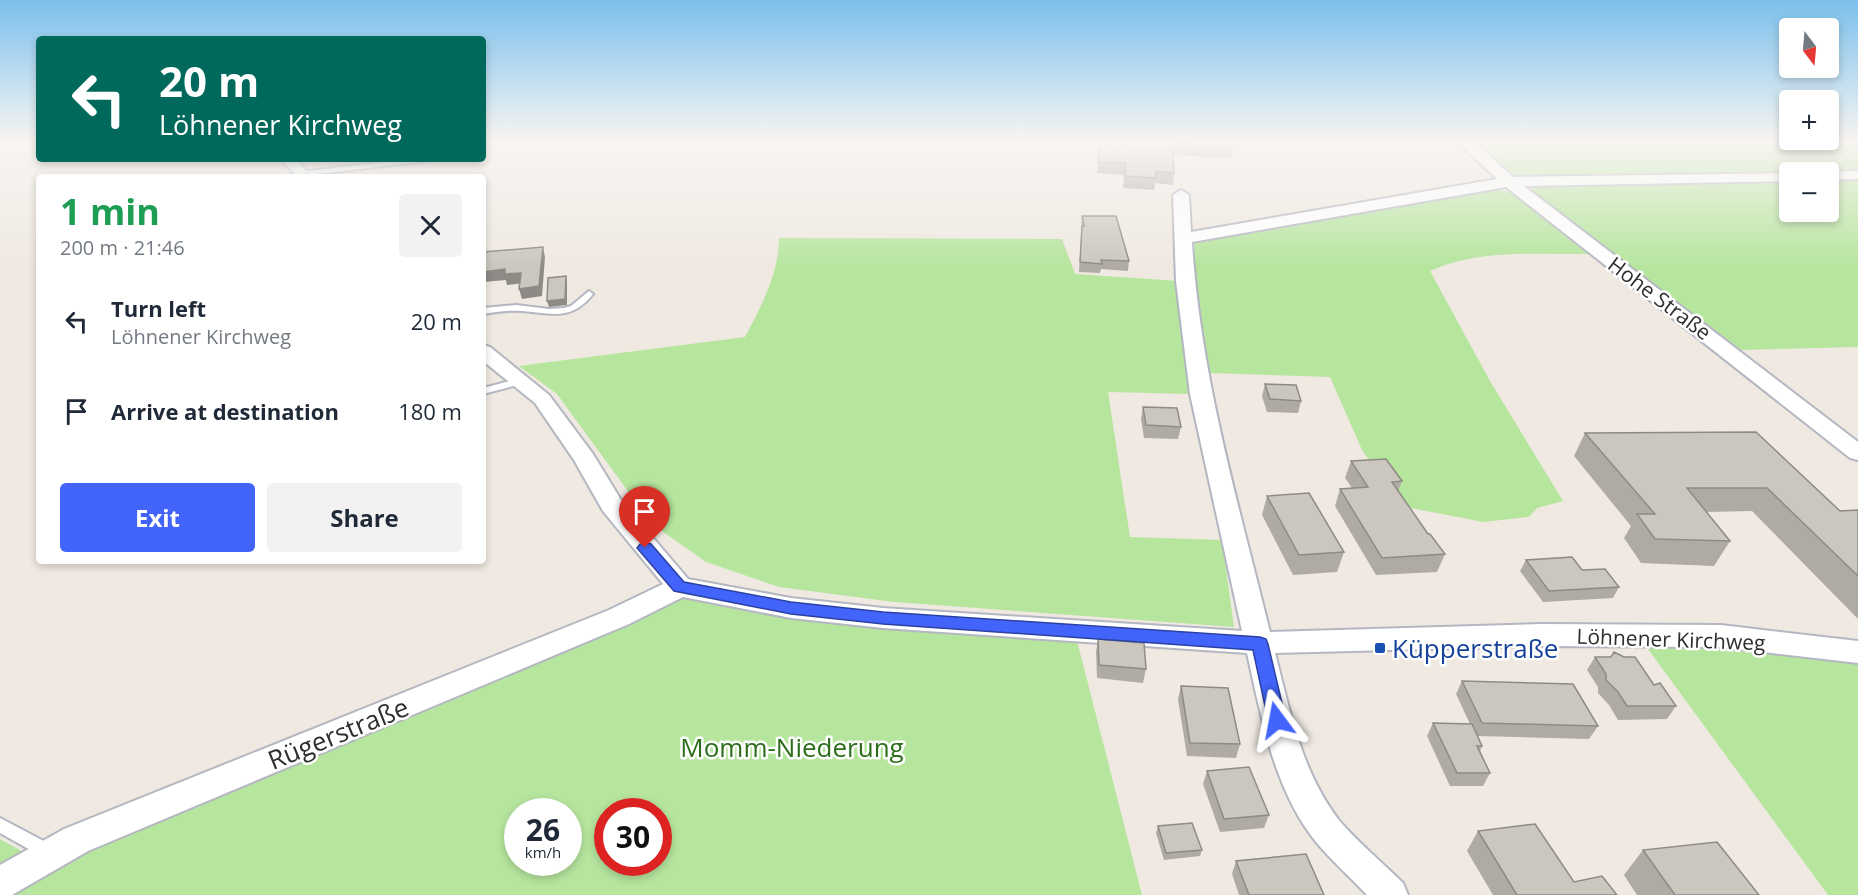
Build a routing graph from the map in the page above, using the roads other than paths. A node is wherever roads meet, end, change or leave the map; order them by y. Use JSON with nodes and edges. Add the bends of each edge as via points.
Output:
{"nodes":[{"id":1,"x":1505,"y":183,"type":"edge"},
{"id":2,"x":1510,"y":183,"type":"edge"},
{"id":3,"x":1181,"y":195,"type":"dead end"},
{"id":4,"x":1183,"y":238,"type":"junction"},
{"id":5,"x":588,"y":294,"type":"dead end"},
{"id":6,"x":486,"y":311,"type":"edge"},
{"id":7,"x":486,"y":353,"type":"edge"},
{"id":8,"x":522,"y":381,"type":"junction"},
{"id":9,"x":486,"y":390,"type":"edge"},
{"id":10,"x":1858,"y":453,"type":"edge"},
{"id":11,"x":680,"y":587,"type":"junction"},
{"id":12,"x":1260,"y":644,"type":"junction"},
{"id":13,"x":1858,"y":652,"type":"edge"},
{"id":14,"x":0,"y":825,"type":"edge"},
{"id":15,"x":52,"y":853,"type":"junction"},
{"id":16,"x":0,"y":884,"type":"edge"},
{"id":17,"x":1391,"y":895,"type":"edge"}],
"edges":[{"from":1,"to":4,"type":"street"},
{"from":2,"to":10,"type":"street","name":"Hohe Straße"},
{"from":3,"to":4,"type":"street"},
{"from":4,"to":12,"type":"street","via":[[1201,394]]},
{"from":5,"to":6,"type":"lane","via":[[580,305],[564,311]]},
{"from":7,"to":8,"type":"street"},
{"from":8,"to":9,"type":"lane"},
{"from":8,"to":11,"type":"street","via":[[542,399],[612,505]]},
{"from":11,"to":12,"type":"street","name":"Löhnener Kirchweg","via":[[791,608],[883,618]]},
{"from":11,"to":15,"type":"street","name":"Rügerstraße","via":[[608,622]]},
{"from":12,"to":13,"type":"street","name":"Löhnener Kirchweg","via":[[1541,635],[1721,636]]},
{"from":12,"to":17,"type":"street","via":[[1281,739],[1301,788],[1327,830]]},
{"from":14,"to":15,"type":"lane"},
{"from":15,"to":16,"type":"street","name":"Rügerstraße"}]}
